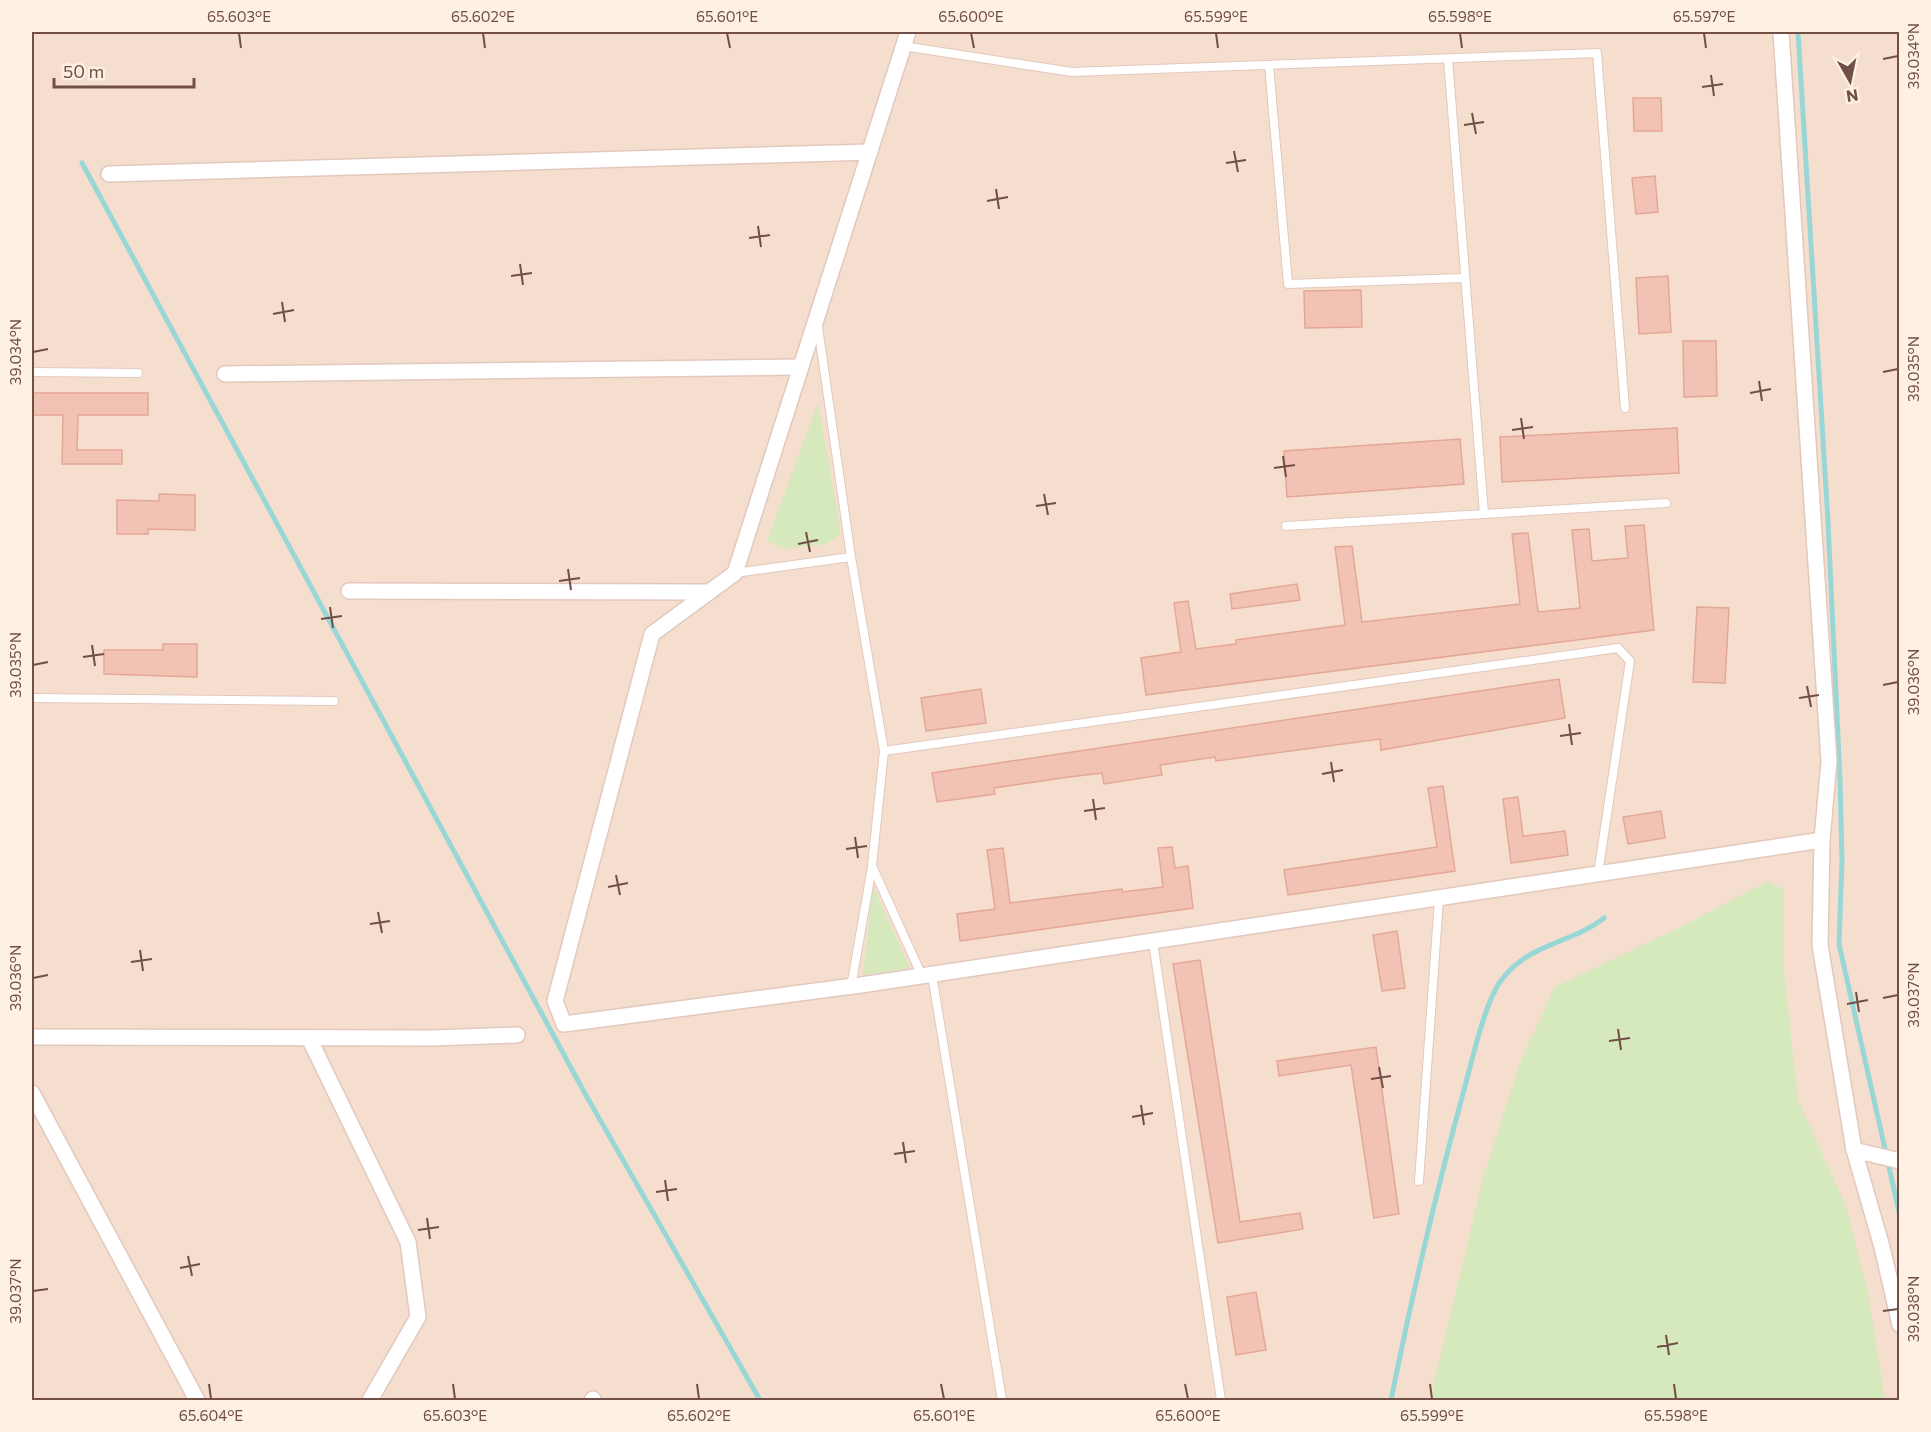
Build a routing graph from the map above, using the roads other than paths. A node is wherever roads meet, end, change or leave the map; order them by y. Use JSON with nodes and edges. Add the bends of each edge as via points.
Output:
{"nodes":[{"id":1,"x":1780,"y":32,"type":"edge"},
{"id":2,"x":905,"y":39,"type":"edge"},
{"id":3,"x":1448,"y":59,"type":"junction"},
{"id":4,"x":1269,"y":65,"type":"junction"},
{"id":5,"x":870,"y":152,"type":"junction"},
{"id":6,"x":110,"y":174,"type":"dead end"},
{"id":7,"x":1464,"y":278,"type":"junction"},
{"id":8,"x":817,"y":320,"type":"junction"},
{"id":9,"x":801,"y":368,"type":"junction"},
{"id":10,"x":32,"y":372,"type":"edge"},
{"id":11,"x":138,"y":374,"type":"dead end"},
{"id":12,"x":225,"y":374,"type":"dead end"},
{"id":13,"x":1625,"y":408,"type":"dead end"},
{"id":14,"x":1666,"y":503,"type":"dead end"},
{"id":15,"x":1484,"y":514,"type":"junction"},
{"id":16,"x":1286,"y":526,"type":"dead end"},
{"id":17,"x":851,"y":557,"type":"junction"},
{"id":18,"x":735,"y":573,"type":"junction"},
{"id":19,"x":349,"y":591,"type":"dead end"},
{"id":20,"x":709,"y":592,"type":"junction"},
{"id":21,"x":32,"y":698,"type":"edge"},
{"id":22,"x":333,"y":701,"type":"dead end"},
{"id":23,"x":884,"y":751,"type":"junction"},
{"id":24,"x":1822,"y":840,"type":"junction"},
{"id":25,"x":872,"y":866,"type":"junction"},
{"id":26,"x":1598,"y":874,"type":"junction"},
{"id":27,"x":1439,"y":898,"type":"junction"},
{"id":28,"x":1153,"y":942,"type":"junction"},
{"id":29,"x":927,"y":975,"type":"junction"},
{"id":30,"x":851,"y":987,"type":"junction"},
{"id":31,"x":517,"y":1035,"type":"dead end"},
{"id":32,"x":32,"y":1037,"type":"edge"},
{"id":33,"x":309,"y":1038,"type":"junction"},
{"id":34,"x":32,"y":1093,"type":"edge"},
{"id":35,"x":1854,"y":1150,"type":"junction"},
{"id":36,"x":1897,"y":1160,"type":"edge"},
{"id":37,"x":1419,"y":1181,"type":"dead end"},
{"id":38,"x":1899,"y":1325,"type":"edge"},
{"id":39,"x":197,"y":1401,"type":"edge"},
{"id":40,"x":370,"y":1401,"type":"edge"},
{"id":41,"x":1002,"y":1401,"type":"edge"},
{"id":42,"x":1221,"y":1401,"type":"edge"}],
"edges":[{"from":1,"to":24,"type":"street","via":[[1828,761]]},
{"from":2,"to":4,"type":"lane","via":[[1072,72]]},
{"from":2,"to":5,"type":"street"},
{"from":3,"to":4,"type":"lane"},
{"from":3,"to":7,"type":"lane"},
{"from":3,"to":13,"type":"lane","via":[[1597,53]]},
{"from":4,"to":7,"type":"lane","via":[[1288,284]]},
{"from":5,"to":6,"type":"street"},
{"from":5,"to":8,"type":"street"},
{"from":7,"to":15,"type":"lane"},
{"from":8,"to":9,"type":"street"},
{"from":8,"to":17,"type":"lane"},
{"from":9,"to":12,"type":"street"},
{"from":9,"to":18,"type":"street"},
{"from":10,"to":11,"type":"lane"},
{"from":14,"to":15,"type":"lane"},
{"from":15,"to":16,"type":"lane"},
{"from":17,"to":18,"type":"lane"},
{"from":17,"to":23,"type":"lane"},
{"from":18,"to":20,"type":"street"},
{"from":19,"to":20,"type":"street"},
{"from":20,"to":30,"type":"street","via":[[652,634],[555,1002],[564,1024]]},
{"from":21,"to":22,"type":"lane"},
{"from":23,"to":25,"type":"lane"},
{"from":23,"to":26,"type":"lane","via":[[1618,648],[1630,661]]},
{"from":24,"to":26,"type":"street"},
{"from":24,"to":35,"type":"street","via":[[1820,945]]},
{"from":25,"to":29,"type":"lane"},
{"from":25,"to":30,"type":"lane"},
{"from":26,"to":27,"type":"street"},
{"from":27,"to":28,"type":"street"},
{"from":27,"to":37,"type":"lane"},
{"from":28,"to":29,"type":"street"},
{"from":28,"to":42,"type":"lane"},
{"from":29,"to":30,"type":"street"},
{"from":29,"to":41,"type":"lane"},
{"from":31,"to":33,"type":"street"},
{"from":32,"to":33,"type":"street"},
{"from":33,"to":40,"type":"street","via":[[408,1242],[418,1317]]},
{"from":34,"to":39,"type":"street"},
{"from":35,"to":36,"type":"street"},
{"from":35,"to":38,"type":"street","via":[[1882,1246]]}]}
